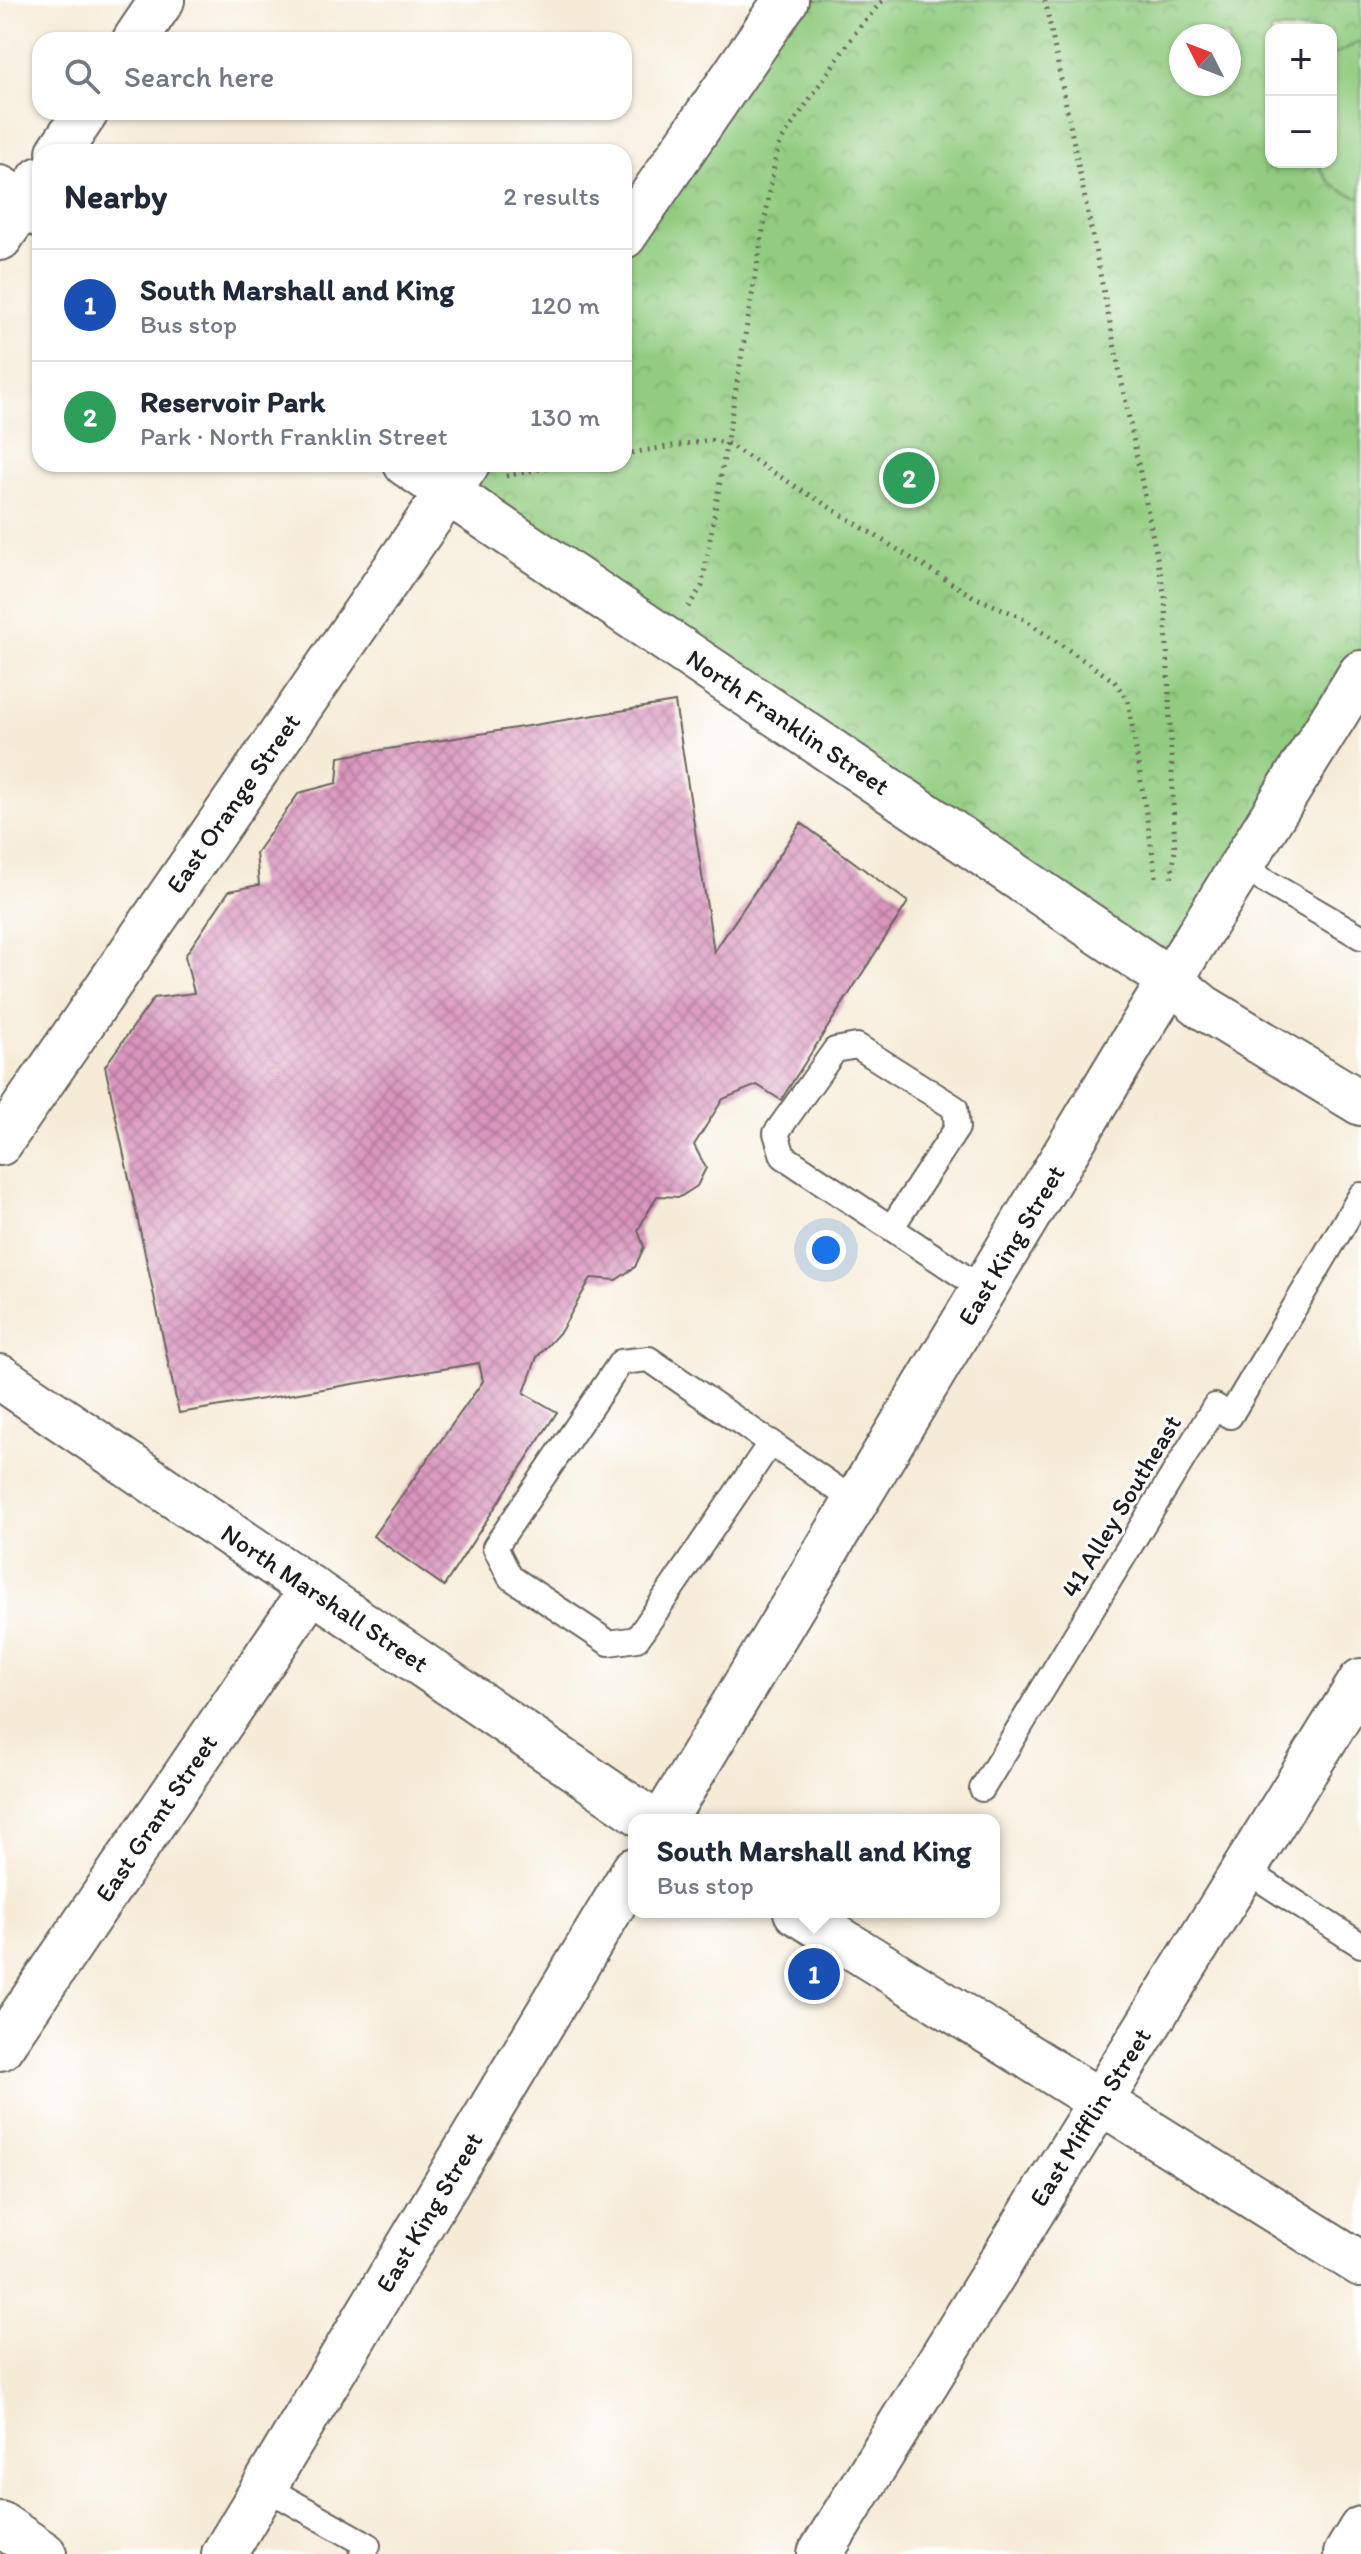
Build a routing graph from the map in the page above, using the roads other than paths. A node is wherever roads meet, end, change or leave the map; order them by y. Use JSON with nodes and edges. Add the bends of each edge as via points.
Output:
{"nodes":[{"id":1,"x":162,"y":0,"type":"edge"},
{"id":2,"x":786,"y":0,"type":"edge"},
{"id":3,"x":140,"y":32,"type":"edge"},
{"id":4,"x":81,"y":120,"type":"edge"},
{"id":5,"x":64,"y":144,"type":"edge"},
{"id":6,"x":632,"y":224,"type":"edge"},
{"id":7,"x":435,"y":472,"type":"edge"},
{"id":8,"x":457,"y":478,"type":"edge"},
{"id":9,"x":1361,"y":673,"type":"edge"},
{"id":10,"x":1241,"y":867,"type":"junction"},
{"id":11,"x":1361,"y":937,"type":"edge"},
{"id":12,"x":1170,"y":980,"type":"junction"},
{"id":13,"x":1361,"y":1103,"type":"edge"},
{"id":14,"x":0,"y":1143,"type":"edge"},
{"id":15,"x":1361,"y":1195,"type":"edge"},
{"id":16,"x":891,"y":1228,"type":"junction"},
{"id":17,"x":984,"y":1290,"type":"junction"},
{"id":18,"x":0,"y":1377,"type":"edge"},
{"id":19,"x":771,"y":1442,"type":"junction"},
{"id":20,"x":856,"y":1502,"type":"junction"},
{"id":21,"x":312,"y":1589,"type":"junction"},
{"id":22,"x":1358,"y":1692,"type":"edge"},
{"id":23,"x":982,"y":1789,"type":"dead end"},
{"id":24,"x":641,"y":1814,"type":"edge"},
{"id":25,"x":668,"y":1814,"type":"edge"},
{"id":26,"x":1244,"y":1869,"type":"junction"},
{"id":27,"x":628,"y":1880,"type":"edge"},
{"id":28,"x":806,"y":1918,"type":"edge"},
{"id":29,"x":1361,"y":1945,"type":"edge"},
{"id":30,"x":0,"y":2048,"type":"edge"},
{"id":31,"x":1100,"y":2101,"type":"junction"},
{"id":32,"x":1361,"y":2264,"type":"edge"},
{"id":33,"x":265,"y":2487,"type":"junction"},
{"id":34,"x":0,"y":2524,"type":"edge"},
{"id":35,"x":1361,"y":2529,"type":"edge"},
{"id":36,"x":44,"y":2554,"type":"edge"},
{"id":37,"x":224,"y":2554,"type":"edge"},
{"id":38,"x":362,"y":2554,"type":"edge"},
{"id":39,"x":820,"y":2554,"type":"edge"},
{"id":40,"x":1346,"y":2554,"type":"edge"}],
"edges":[{"from":1,"to":3,"type":"main road"},
{"from":2,"to":6,"type":"main road"},
{"from":4,"to":5,"type":"main road"},
{"from":7,"to":8,"type":"main road","name":"North Franklin Street"},
{"from":8,"to":12,"type":"main road","name":"North Franklin Street"},
{"from":8,"to":14,"type":"main road","name":"East Orange Street"},
{"from":9,"to":10,"type":"main road","name":"East King Street"},
{"from":10,"to":11,"type":"lane"},
{"from":10,"to":12,"type":"main road","name":"East King Street"},
{"from":12,"to":13,"type":"main road","name":"North Franklin Street","via":[[1203,1007]]},
{"from":12,"to":17,"type":"main road","name":"East King Street"},
{"from":15,"to":23,"type":"lane","name":"41 Alley Southeast","via":[[1230,1416],[1215,1406]]},
{"from":16,"to":16,"type":"lane","via":[[783,1156],[776,1133],[835,1050],[857,1046],[955,1108],[957,1128]]},
{"from":16,"to":17,"type":"lane"},
{"from":17,"to":20,"type":"main road","name":"East King Street"},
{"from":18,"to":21,"type":"main road","name":"North Marshall Street"},
{"from":19,"to":19,"type":"lane","via":[[649,1359],[621,1362],[495,1547],[510,1577],[609,1643],[637,1639]]},
{"from":19,"to":20,"type":"lane"},
{"from":20,"to":25,"type":"main road","name":"East King Street"},
{"from":21,"to":24,"type":"main road","name":"North Marshall Street"},
{"from":21,"to":30,"type":"main road","name":"East Grant Street"},
{"from":22,"to":26,"type":"main road","name":"East Mifflin Street"},
{"from":26,"to":29,"type":"lane"},
{"from":26,"to":31,"type":"main road","name":"East Mifflin Street"},
{"from":27,"to":33,"type":"main road","name":"East King Street"},
{"from":28,"to":31,"type":"main road"},
{"from":31,"to":32,"type":"main road"},
{"from":31,"to":39,"type":"main road","name":"East Mifflin Street"},
{"from":33,"to":37,"type":"main road","name":"East King Street"},
{"from":33,"to":38,"type":"lane","via":[[368,2545]]},
{"from":34,"to":36,"type":"main road"},
{"from":35,"to":40,"type":"main road"}]}
